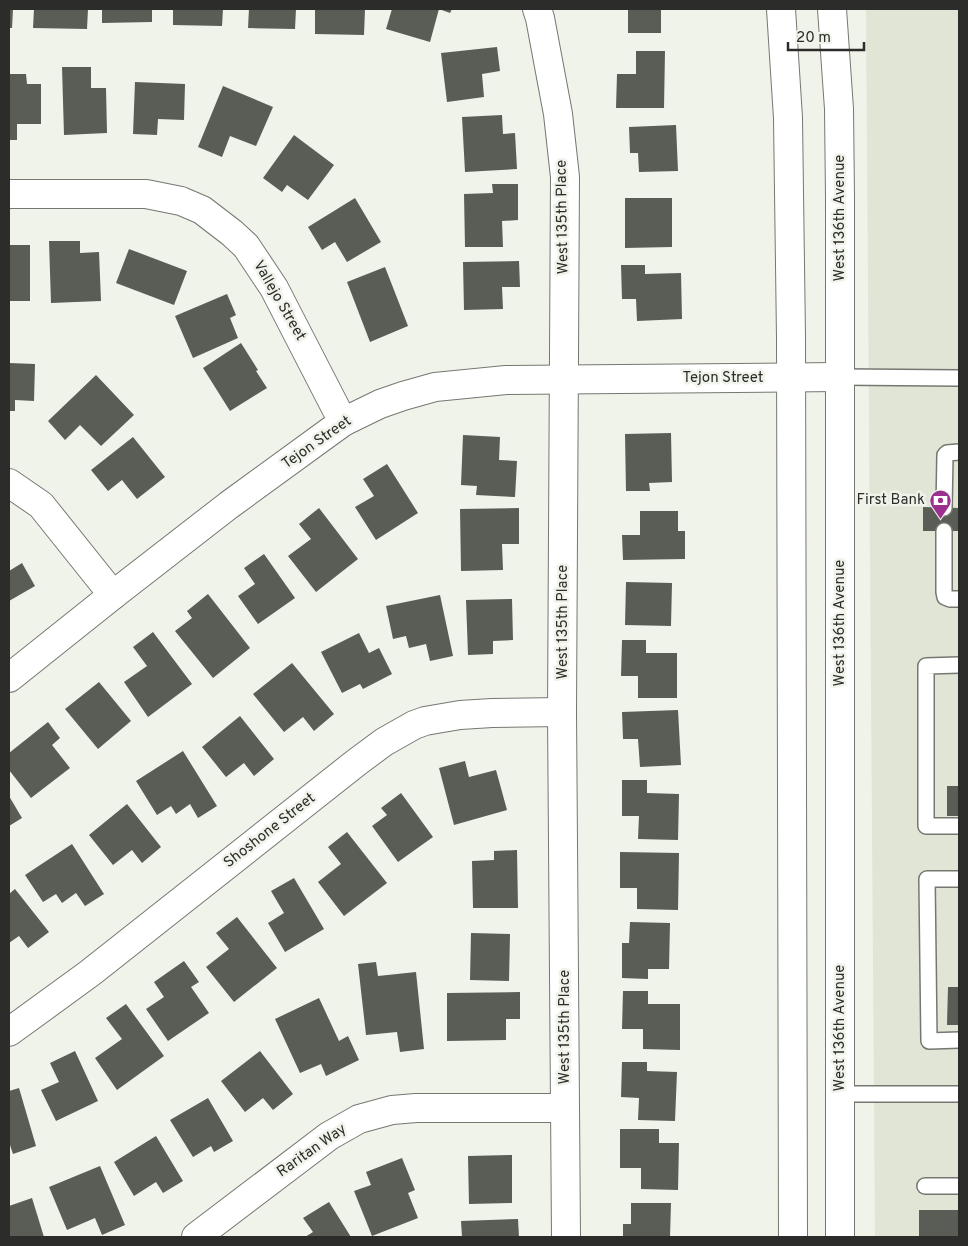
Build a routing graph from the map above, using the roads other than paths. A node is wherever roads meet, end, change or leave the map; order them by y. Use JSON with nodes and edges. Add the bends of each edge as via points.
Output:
{"nodes":[{"id":1,"x":537,"y":9,"type":"edge"},
{"id":2,"x":781,"y":9,"type":"edge"},
{"id":3,"x":832,"y":9,"type":"edge"},
{"id":4,"x":9,"y":194,"type":"edge"},
{"id":5,"x":791,"y":377,"type":"junction"},
{"id":6,"x":840,"y":377,"type":"junction"},
{"id":7,"x":563,"y":378,"type":"junction"},
{"id":8,"x":959,"y":378,"type":"edge"},
{"id":9,"x":343,"y":422,"type":"junction"},
{"id":10,"x":959,"y":452,"type":"edge"},
{"id":11,"x":9,"y":483,"type":"edge"},
{"id":12,"x":944,"y":508,"type":"dead end"},
{"id":13,"x":944,"y":531,"type":"dead end"},
{"id":14,"x":113,"y":595,"type":"junction"},
{"id":15,"x":959,"y":599,"type":"edge"},
{"id":16,"x":959,"y":665,"type":"edge"},
{"id":17,"x":9,"y":678,"type":"edge"},
{"id":18,"x":562,"y":712,"type":"junction"},
{"id":19,"x":959,"y":826,"type":"edge"},
{"id":20,"x":959,"y":879,"type":"edge"},
{"id":21,"x":9,"y":1032,"type":"edge"},
{"id":22,"x":959,"y":1040,"type":"edge"},
{"id":23,"x":840,"y":1094,"type":"junction"},
{"id":24,"x":959,"y":1094,"type":"edge"},
{"id":25,"x":565,"y":1108,"type":"junction"},
{"id":26,"x":925,"y":1186,"type":"dead end"},
{"id":27,"x":959,"y":1186,"type":"edge"},
{"id":28,"x":196,"y":1237,"type":"edge"},
{"id":29,"x":566,"y":1237,"type":"edge"},
{"id":30,"x":792,"y":1237,"type":"edge"},
{"id":31,"x":840,"y":1237,"type":"edge"}],
"edges":[{"from":1,"to":7,"type":"street","name":"West 135th Place","via":[[558,114],[565,177]]},
{"from":2,"to":5,"type":"street","via":[[788,118]]},
{"from":3,"to":6,"type":"street","name":"West 136th Avenue","via":[[839,109]]},
{"from":4,"to":9,"type":"street","name":"Vallejo Street","via":[[146,194],[181,201],[202,210],[246,246],[274,288]]},
{"from":5,"to":6,"type":"street","name":"Tejon Street"},
{"from":5,"to":7,"type":"street","name":"Tejon Street"},
{"from":5,"to":30,"type":"street"},
{"from":6,"to":8,"type":"lane"},
{"from":6,"to":23,"type":"street","name":"West 136th Avenue"},
{"from":7,"to":9,"type":"street","name":"Tejon Street","via":[[435,387],[380,404]]},
{"from":7,"to":18,"type":"street","name":"West 135th Place"},
{"from":9,"to":14,"type":"street","name":"Tejon Street"},
{"from":10,"to":12,"type":"lane","via":[[944,455]]},
{"from":11,"to":14,"type":"street","via":[[40,505]]},
{"from":13,"to":15,"type":"lane","via":[[945,597]]},
{"from":14,"to":17,"type":"street","name":"Tejon Street"},
{"from":16,"to":19,"type":"lane","via":[[926,666],[926,826]]},
{"from":18,"to":21,"type":"street","name":"Shoshone Street","via":[[460,715],[425,721],[384,742],[90,973]]},
{"from":18,"to":25,"type":"street","name":"West 135th Place"},
{"from":20,"to":22,"type":"lane","via":[[927,879],[929,1041]]},
{"from":23,"to":24,"type":"lane"},
{"from":23,"to":31,"type":"street","name":"West 136th Avenue"},
{"from":25,"to":28,"type":"street","name":"Raritan Way","via":[[416,1108],[392,1110],[359,1119],[329,1136]]},
{"from":25,"to":29,"type":"street","name":"West 135th Place"},
{"from":26,"to":27,"type":"lane"}]}
